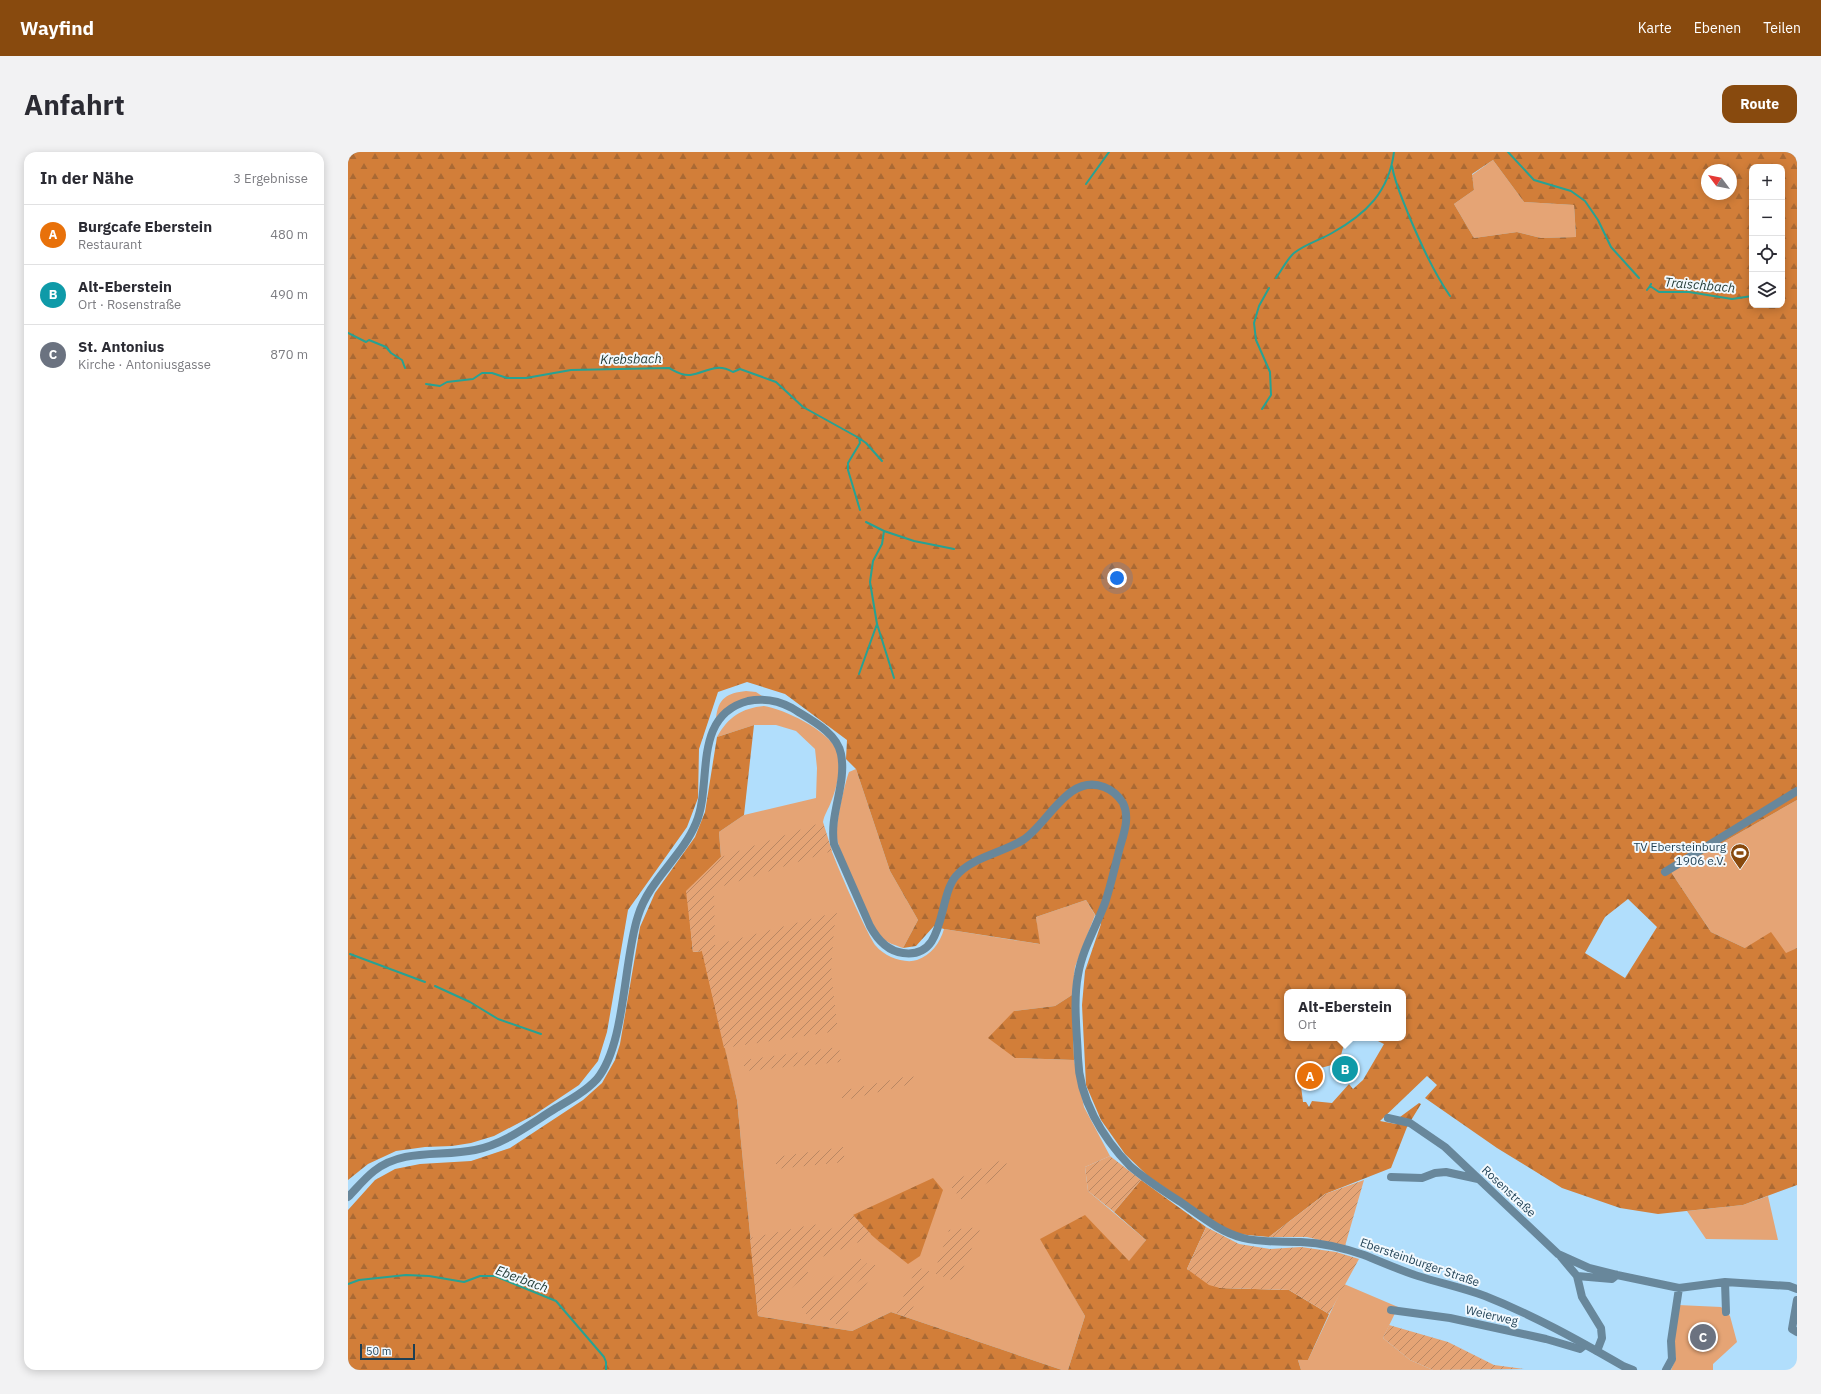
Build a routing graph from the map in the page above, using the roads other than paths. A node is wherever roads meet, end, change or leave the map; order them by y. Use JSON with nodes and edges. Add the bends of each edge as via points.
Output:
{"nodes":[{"id":1,"x":1797,"y":791,"type":"edge"},
{"id":2,"x":1665,"y":872,"type":"dead end"},
{"id":3,"x":1388,"y":1118,"type":"dead end"},
{"id":4,"x":1390,"y":1177,"type":"dead end"},
{"id":5,"x":1480,"y":1179,"type":"junction"},
{"id":6,"x":348,"y":1197,"type":"edge"},
{"id":7,"x":1558,"y":1254,"type":"junction"},
{"id":8,"x":1617,"y":1275,"type":"junction"},
{"id":9,"x":1577,"y":1276,"type":"junction"},
{"id":10,"x":1725,"y":1282,"type":"junction"},
{"id":11,"x":1679,"y":1288,"type":"junction"},
{"id":12,"x":1797,"y":1289,"type":"edge"},
{"id":13,"x":1797,"y":1300,"type":"edge"},
{"id":14,"x":1391,"y":1310,"type":"dead end"},
{"id":15,"x":1726,"y":1312,"type":"dead end"},
{"id":16,"x":1797,"y":1332,"type":"edge"},
{"id":17,"x":1585,"y":1344,"type":"junction"},
{"id":18,"x":1597,"y":1351,"type":"junction"},
{"id":19,"x":1633,"y":1370,"type":"edge"},
{"id":20,"x":1666,"y":1370,"type":"edge"}],
"edges":[{"from":1,"to":2,"type":"street"},
{"from":3,"to":5,"type":"street","name":"Rosenstraße","via":[[1410,1123],[1444,1147]]},
{"from":4,"to":5,"type":"street","via":[[1422,1178],[1446,1172]]},
{"from":5,"to":7,"type":"street","name":"Rosenstraße"},
{"from":6,"to":17,"type":"street","name":"Ebersteinburger Straße","via":[[374,1171],[390,1162],[419,1155],[472,1151],[502,1141],[595,1081],[610,1055],[616,1035],[633,930],[639,912],[656,881],[680,851],[696,823],[701,808],[710,738],[715,726],[735,706],[761,700],[784,704],[807,717],[830,734],[836,742],[842,762],[840,789],[833,819],[834,844],[877,938],[902,954],[921,950],[936,936],[949,885],[963,869],[1025,838],[1076,789],[1086,785],[1097,785],[1115,793],[1125,809],[1125,828],[1105,901],[1080,964],[1077,979],[1078,1066],[1081,1085],[1097,1122],[1131,1166],[1215,1226],[1236,1236],[1269,1242],[1305,1242],[1335,1246],[1420,1277],[1472,1292],[1539,1320]]},
{"from":7,"to":8,"type":"street","name":"Rosenstraße","via":[[1582,1265]]},
{"from":7,"to":9,"type":"street"},
{"from":8,"to":9,"type":"street","name":"Rosenstraße","via":[[1612,1279]]},
{"from":8,"to":11,"type":"street","name":"Rosenstraße"},
{"from":9,"to":18,"type":"street","via":[[1582,1297],[1601,1328],[1602,1338]]},
{"from":10,"to":11,"type":"street","name":"Rosenstraße"},
{"from":10,"to":12,"type":"street","name":"Rosenstraße","via":[[1789,1286]]},
{"from":10,"to":15,"type":"street"},
{"from":11,"to":20,"type":"street","via":[[1671,1341],[1672,1359]]},
{"from":13,"to":16,"type":"street","via":[[1792,1329]]},
{"from":14,"to":17,"type":"street","name":"Weierweg","via":[[1450,1318],[1580,1349]]},
{"from":17,"to":18,"type":"street","name":"Ebersteinburger Straße"},
{"from":18,"to":19,"type":"street","name":"Ebersteinburger Straße"}]}
